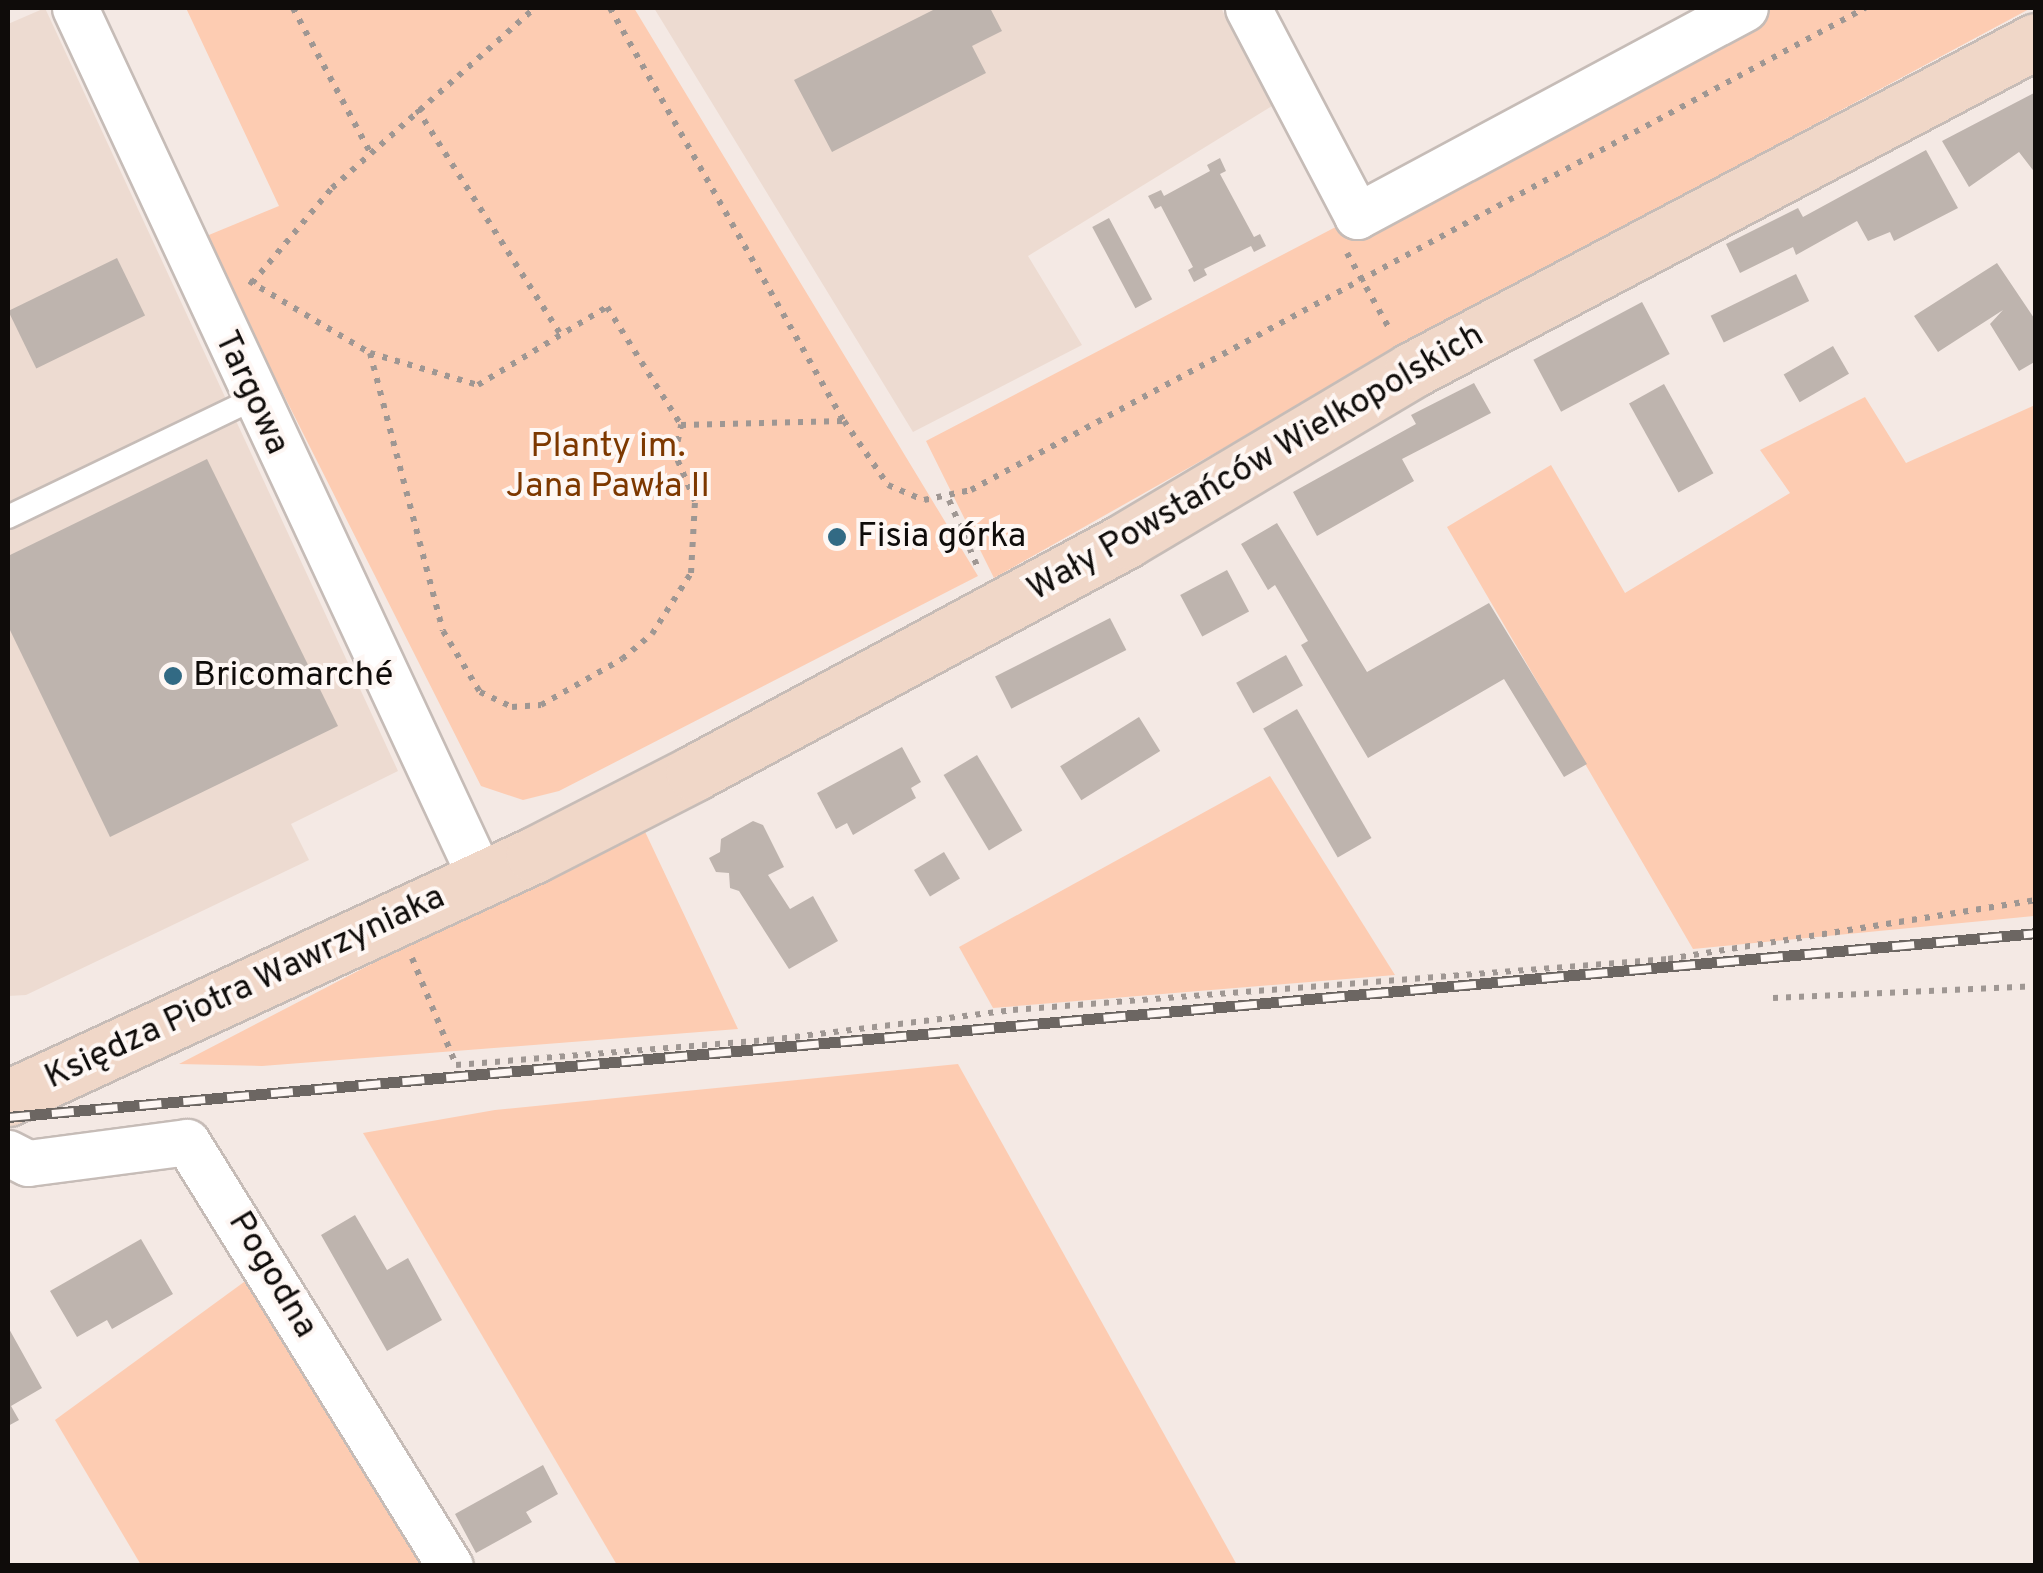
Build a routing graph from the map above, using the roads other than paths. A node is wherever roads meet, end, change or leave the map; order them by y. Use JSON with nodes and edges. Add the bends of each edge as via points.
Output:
{"nodes":[{"id":1,"x":74,"y":8,"type":"edge"},
{"id":2,"x":1248,"y":8,"type":"edge"},
{"id":3,"x":1745,"y":8,"type":"edge"},
{"id":4,"x":2033,"y":42,"type":"edge"},
{"id":5,"x":253,"y":399,"type":"junction"},
{"id":6,"x":8,"y":517,"type":"edge"},
{"id":7,"x":482,"y":878,"type":"junction"},
{"id":8,"x":8,"y":1098,"type":"edge"},
{"id":9,"x":8,"y":1153,"type":"edge"},
{"id":10,"x":450,"y":1566,"type":"edge"}],
"edges":[{"from":1,"to":5,"type":"street","name":"Targowa"},
{"from":2,"to":3,"type":"street","via":[[1350,231]]},
{"from":4,"to":7,"type":"main road","name":"Wały Powstańców Wielkopolskich","via":[[1412,370],[1126,540],[881,674]]},
{"from":5,"to":6,"type":"lane"},
{"from":5,"to":7,"type":"street","name":"Targowa"},
{"from":7,"to":8,"type":"main road","name":"Księdza Piotra Wawrzyniaka"},
{"from":9,"to":10,"type":"street","name":"Pogodna","via":[[28,1162],[187,1142]]}]}
